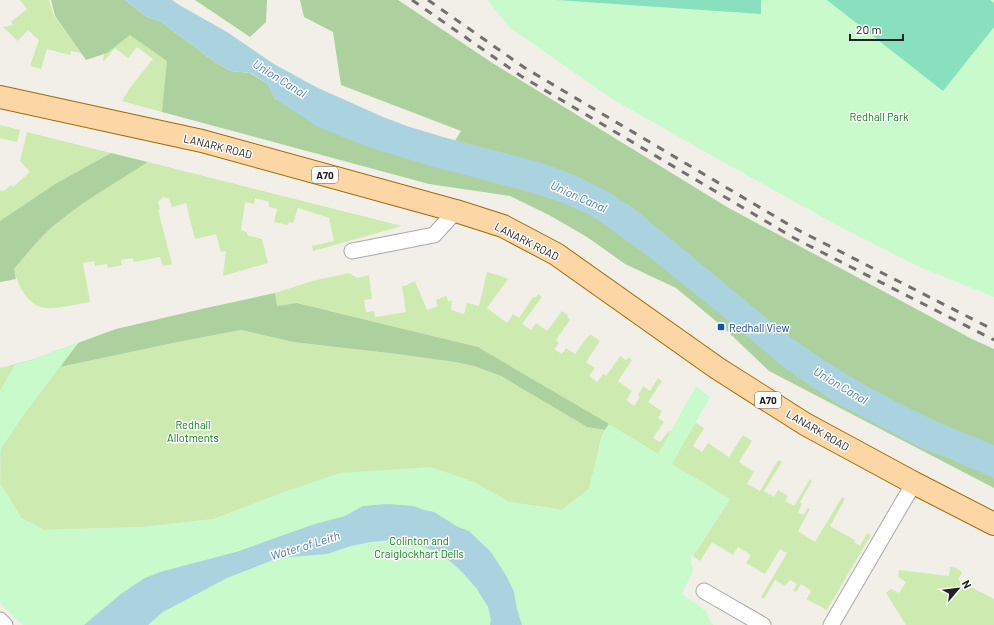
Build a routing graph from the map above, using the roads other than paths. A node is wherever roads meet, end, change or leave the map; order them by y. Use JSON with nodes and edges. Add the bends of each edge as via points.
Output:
{"nodes":[{"id":1,"x":0,"y":97,"type":"edge"},
{"id":2,"x":456,"y":211,"type":"junction"},
{"id":3,"x":352,"y":251,"type":"dead end"},
{"id":4,"x":914,"y":483,"type":"junction"},
{"id":5,"x":994,"y":524,"type":"edge"},
{"id":6,"x":704,"y":591,"type":"dead end"},
{"id":7,"x":0,"y":620,"type":"edge"},
{"id":8,"x":5,"y":625,"type":"edge"},
{"id":9,"x":763,"y":625,"type":"edge"},
{"id":10,"x":831,"y":625,"type":"edge"}],
"edges":[{"from":1,"to":2,"type":"main road","name":"LANARK ROAD","number":"A70","via":[[202,141]]},
{"from":2,"to":3,"type":"street","via":[[434,235]]},
{"from":2,"to":4,"type":"main road","name":"LANARK ROAD","number":"A70","via":[[503,226],[556,254],[717,368],[805,424]]},
{"from":4,"to":5,"type":"main road","name":"LANARK ROAD","number":"A70"},
{"from":4,"to":10,"type":"street"},
{"from":6,"to":9,"type":"street","via":[[724,611]]},
{"from":7,"to":8,"type":"street"}]}
